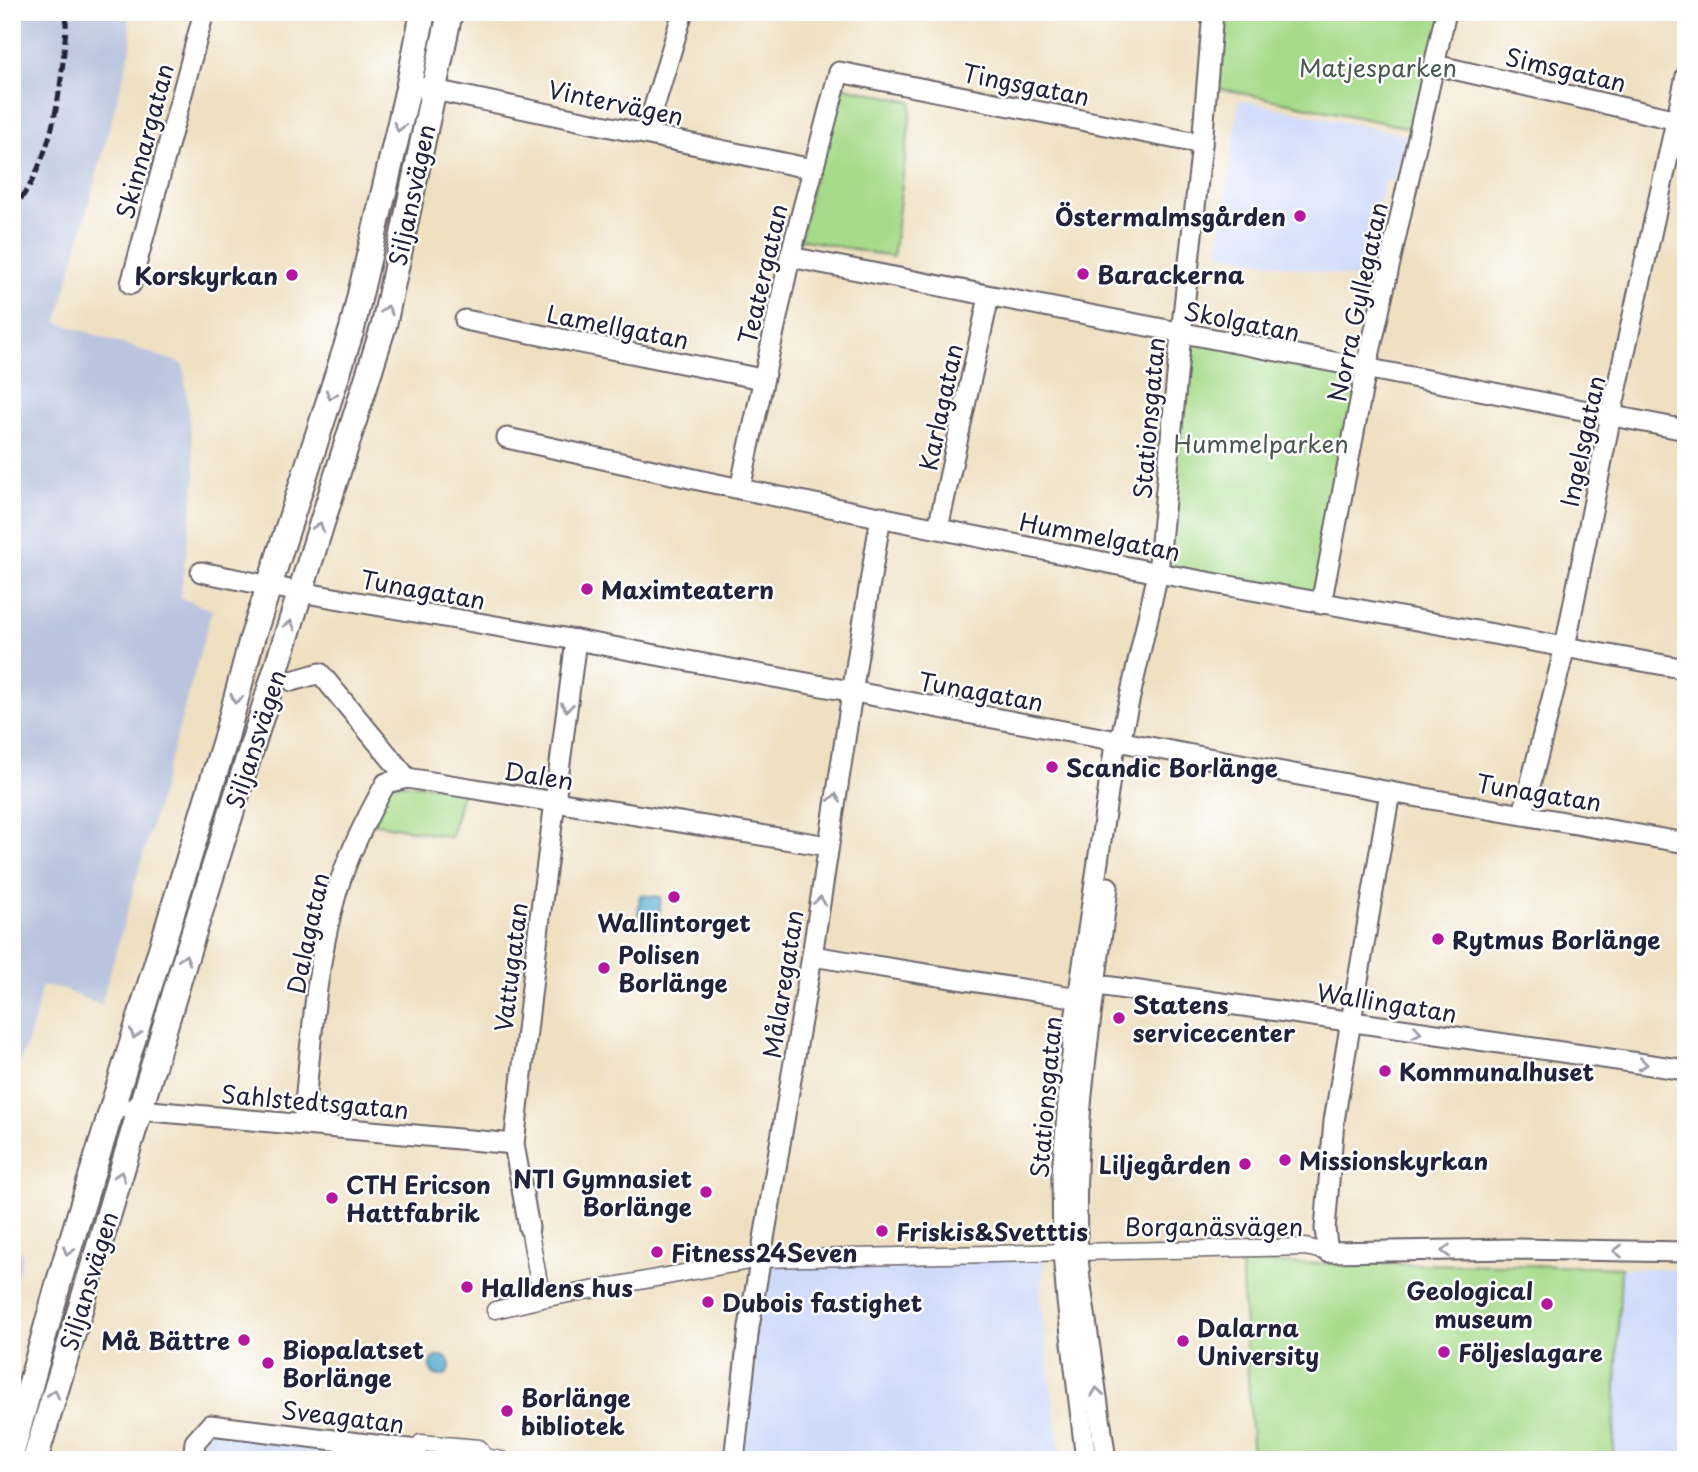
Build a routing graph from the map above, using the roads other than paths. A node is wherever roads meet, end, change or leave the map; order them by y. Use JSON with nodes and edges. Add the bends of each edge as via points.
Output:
{"nodes":[{"id":1,"x":204,"y":12,"type":"edge"},
{"id":2,"x":423,"y":12,"type":"edge"},
{"id":3,"x":450,"y":12,"type":"edge"},
{"id":4,"x":683,"y":12,"type":"edge"},
{"id":5,"x":1213,"y":12,"type":"edge"},
{"id":6,"x":1446,"y":12,"type":"edge"},
{"id":7,"x":1435,"y":65,"type":"junction"},
{"id":8,"x":839,"y":72,"type":"joint"},
{"id":9,"x":1686,"y":76,"type":"edge"},
{"id":10,"x":421,"y":87,"type":"junction"},
{"id":11,"x":1681,"y":120,"type":"edge"},
{"id":12,"x":646,"y":133,"type":"junction"},
{"id":13,"x":1202,"y":144,"type":"junction"},
{"id":14,"x":812,"y":169,"type":"junction"},
{"id":15,"x":790,"y":257,"type":"junction"},
{"id":16,"x":131,"y":284,"type":"dead end"},
{"id":17,"x":989,"y":297,"type":"junction"},
{"id":18,"x":465,"y":320,"type":"dead end"},
{"id":19,"x":1181,"y":334,"type":"junction"},
{"id":20,"x":1366,"y":370,"type":"junction"},
{"id":21,"x":762,"y":379,"type":"junction"},
{"id":22,"x":1611,"y":415,"type":"junction"},
{"id":23,"x":1686,"y":430,"type":"edge"},
{"id":24,"x":507,"y":438,"type":"dead end"},
{"id":25,"x":740,"y":489,"type":"junction"},
{"id":26,"x":881,"y":516,"type":"junction"},
{"id":27,"x":938,"y":528,"type":"junction"},
{"id":28,"x":201,"y":572,"type":"dead end"},
{"id":29,"x":1158,"y":573,"type":"junction"},
{"id":30,"x":268,"y":586,"type":"junction"},
{"id":31,"x":300,"y":592,"type":"junction"},
{"id":32,"x":1321,"y":604,"type":"junction"},
{"id":33,"x":576,"y":640,"type":"junction"},
{"id":34,"x":1565,"y":647,"type":"junction"},
{"id":35,"x":1686,"y":669,"type":"edge"},
{"id":36,"x":292,"y":681,"type":"dead end"},
{"id":37,"x":852,"y":692,"type":"junction"},
{"id":38,"x":1120,"y":741,"type":"junction"},
{"id":39,"x":407,"y":778,"type":"junction"},
{"id":40,"x":1390,"y":792,"type":"junction"},
{"id":41,"x":555,"y":801,"type":"junction"},
{"id":42,"x":1523,"y":814,"type":"junction"},
{"id":43,"x":1686,"y":843,"type":"edge"},
{"id":44,"x":828,"y":846,"type":"junction"},
{"id":45,"x":812,"y":956,"type":"junction"},
{"id":46,"x":1087,"y":991,"type":"junction"},
{"id":47,"x":1350,"y":1021,"type":"junction"},
{"id":48,"x":1686,"y":1070,"type":"edge"},
{"id":49,"x":112,"y":1107,"type":"junction"},
{"id":50,"x":139,"y":1110,"type":"junction"},
{"id":51,"x":303,"y":1124,"type":"junction"},
{"id":52,"x":514,"y":1144,"type":"junction"},
{"id":53,"x":529,"y":1228,"type":"joint"},
{"id":54,"x":1070,"y":1252,"type":"junction"},
{"id":55,"x":1328,"y":1252,"type":"junction"},
{"id":56,"x":1686,"y":1252,"type":"edge"},
{"id":57,"x":760,"y":1259,"type":"junction"},
{"id":58,"x":542,"y":1299,"type":"junction"},
{"id":59,"x":495,"y":1310,"type":"dead end"},
{"id":60,"x":12,"y":1451,"type":"edge"},
{"id":61,"x":417,"y":1455,"type":"edge"},
{"id":62,"x":35,"y":1460,"type":"edge"},
{"id":63,"x":193,"y":1460,"type":"edge"},
{"id":64,"x":502,"y":1460,"type":"edge"},
{"id":65,"x":734,"y":1460,"type":"edge"},
{"id":66,"x":1086,"y":1460,"type":"edge"},
{"id":67,"x":1106,"y":1460,"type":"edge"}],
"edges":[{"from":1,"to":16,"type":"street","name":"Skinnargatan"},
{"from":2,"to":10,"type":"street","name":"Siljansvägen"},
{"from":3,"to":10,"type":"street","name":"Siljansvägen"},
{"from":4,"to":12,"type":"street"},
{"from":5,"to":13,"type":"street","name":"Stationsgatan"},
{"from":6,"to":7,"type":"street","name":"Norra Gyllegatan"},
{"from":7,"to":11,"type":"street","name":"Simsgatan"},
{"from":7,"to":20,"type":"street","name":"Norra Gyllegatan"},
{"from":8,"to":13,"type":"street","name":"Tingsgatan"},
{"from":8,"to":14,"type":"street","name":"Teatergatan"},
{"from":9,"to":11,"type":"street","name":"Ingelsgatan"},
{"from":10,"to":12,"type":"street","name":"Vintervägen"},
{"from":10,"to":30,"type":"street","name":"Siljansvägen","one_way":true,"via":[[352,329]]},
{"from":31,"to":10,"type":"street","name":"Siljansvägen","one_way":true,"via":[[384,325]]},
{"from":11,"to":22,"type":"street","name":"Ingelsgatan"},
{"from":12,"to":14,"type":"street","name":"Vintervägen"},
{"from":13,"to":19,"type":"street","name":"Stationsgatan"},
{"from":14,"to":15,"type":"street","name":"Teatergatan"},
{"from":15,"to":17,"type":"street","name":"Skolgatan"},
{"from":15,"to":21,"type":"street","name":"Teatergatan"},
{"from":17,"to":19,"type":"street","name":"Skolgatan"},
{"from":17,"to":27,"type":"street","name":"Karlagatan"},
{"from":18,"to":21,"type":"street","name":"Lamellgatan"},
{"from":19,"to":20,"type":"street","name":"Skolgatan"},
{"from":19,"to":29,"type":"street","name":"Stationsgatan"},
{"from":20,"to":22,"type":"street","name":"Skolgatan"},
{"from":20,"to":32,"type":"street","name":"Norra Gyllegatan"},
{"from":21,"to":25,"type":"street","name":"Teatergatan"},
{"from":22,"to":23,"type":"street","name":"Skolgatan"},
{"from":22,"to":34,"type":"street","name":"Ingelsgatan"},
{"from":24,"to":25,"type":"street","name":"Hummelgatan"},
{"from":25,"to":26,"type":"street","name":"Hummelgatan"},
{"from":26,"to":27,"type":"street","name":"Hummelgatan"},
{"from":26,"to":37,"type":"street","name":"Målaregatan"},
{"from":27,"to":29,"type":"street","name":"Hummelgatan"},
{"from":28,"to":30,"type":"street","name":"Tunagatan"},
{"from":29,"to":32,"type":"street","name":"Hummelgatan"},
{"from":29,"to":38,"type":"street","name":"Stationsgatan"},
{"from":30,"to":31,"type":"street","name":"Tunagatan"},
{"from":30,"to":49,"type":"street","name":"Siljansvägen","one_way":true},
{"from":31,"to":33,"type":"street","name":"Tunagatan"},
{"from":50,"to":31,"type":"street","name":"Siljansvägen","one_way":true},
{"from":32,"to":34,"type":"street","name":"Hummelgatan"},
{"from":33,"to":37,"type":"street","name":"Tunagatan"},
{"from":33,"to":41,"type":"street","name":"Vattugatan","one_way":true},
{"from":34,"to":35,"type":"street","name":"Hummelgatan"},
{"from":34,"to":42,"type":"street","name":"Ingelsgatan"},
{"from":36,"to":39,"type":"street","via":[[320,673]]},
{"from":37,"to":38,"type":"street","name":"Tunagatan"},
{"from":44,"to":37,"type":"street","name":"Målaregatan","one_way":true},
{"from":38,"to":40,"type":"street","name":"Tunagatan"},
{"from":38,"to":46,"type":"street","name":"Stationsgatan","via":[[1125,753]]},
{"from":39,"to":41,"type":"street","name":"Dalen"},
{"from":39,"to":51,"type":"street","name":"Dalagatan","via":[[386,783],[338,890],[319,972]]},
{"from":40,"to":42,"type":"street","name":"Tunagatan"},
{"from":40,"to":47,"type":"street"},
{"from":41,"to":44,"type":"street","name":"Dalen"},
{"from":41,"to":52,"type":"street","name":"Vattugatan"},
{"from":42,"to":43,"type":"street","name":"Tunagatan"},
{"from":45,"to":44,"type":"street","name":"Målaregatan","one_way":true},
{"from":45,"to":46,"type":"street","name":"Wallingatan"},
{"from":45,"to":57,"type":"street","name":"Målaregatan"},
{"from":46,"to":47,"type":"street","name":"Wallingatan"},
{"from":46,"to":54,"type":"street","name":"Stationsgatan","via":[[1062,1173]]},
{"from":47,"to":48,"type":"street","name":"Wallingatan","one_way":true},
{"from":47,"to":55,"type":"street","via":[[1329,1158]]},
{"from":49,"to":50,"type":"street","name":"Sahlstedtsgatan"},
{"from":49,"to":60,"type":"street","name":"Siljansvägen","one_way":true},
{"from":50,"to":51,"type":"street","name":"Sahlstedtsgatan"},
{"from":62,"to":50,"type":"street","name":"Siljansvägen","one_way":true},
{"from":51,"to":52,"type":"street","name":"Sahlstedtsgatan"},
{"from":52,"to":53,"type":"street","name":"Vattugatan"},
{"from":53,"to":58,"type":"street","name":"Vattugatan"},
{"from":54,"to":55,"type":"street","name":"Borganäsvägen","via":[[1305,1247]]},
{"from":54,"to":57,"type":"street","name":"Borganäsvägen"},
{"from":54,"to":66,"type":"street","name":"Stationsgatan"},
{"from":67,"to":54,"type":"street","name":"Stationsgatan","one_way":true},
{"from":56,"to":55,"type":"street","name":"Borganäsvägen","one_way":true},
{"from":57,"to":58,"type":"street","name":"Borganäsvägen"},
{"from":57,"to":65,"type":"street","name":"Målaregatan"},
{"from":58,"to":59,"type":"street","name":"Borganäsvägen"},
{"from":61,"to":63,"type":"street","name":"Sveagatan","via":[[210,1425],[195,1442]]},
{"from":61,"to":64,"type":"street","name":"Sveagatan","via":[[421,1443],[479,1448],[484,1457]]}]}
